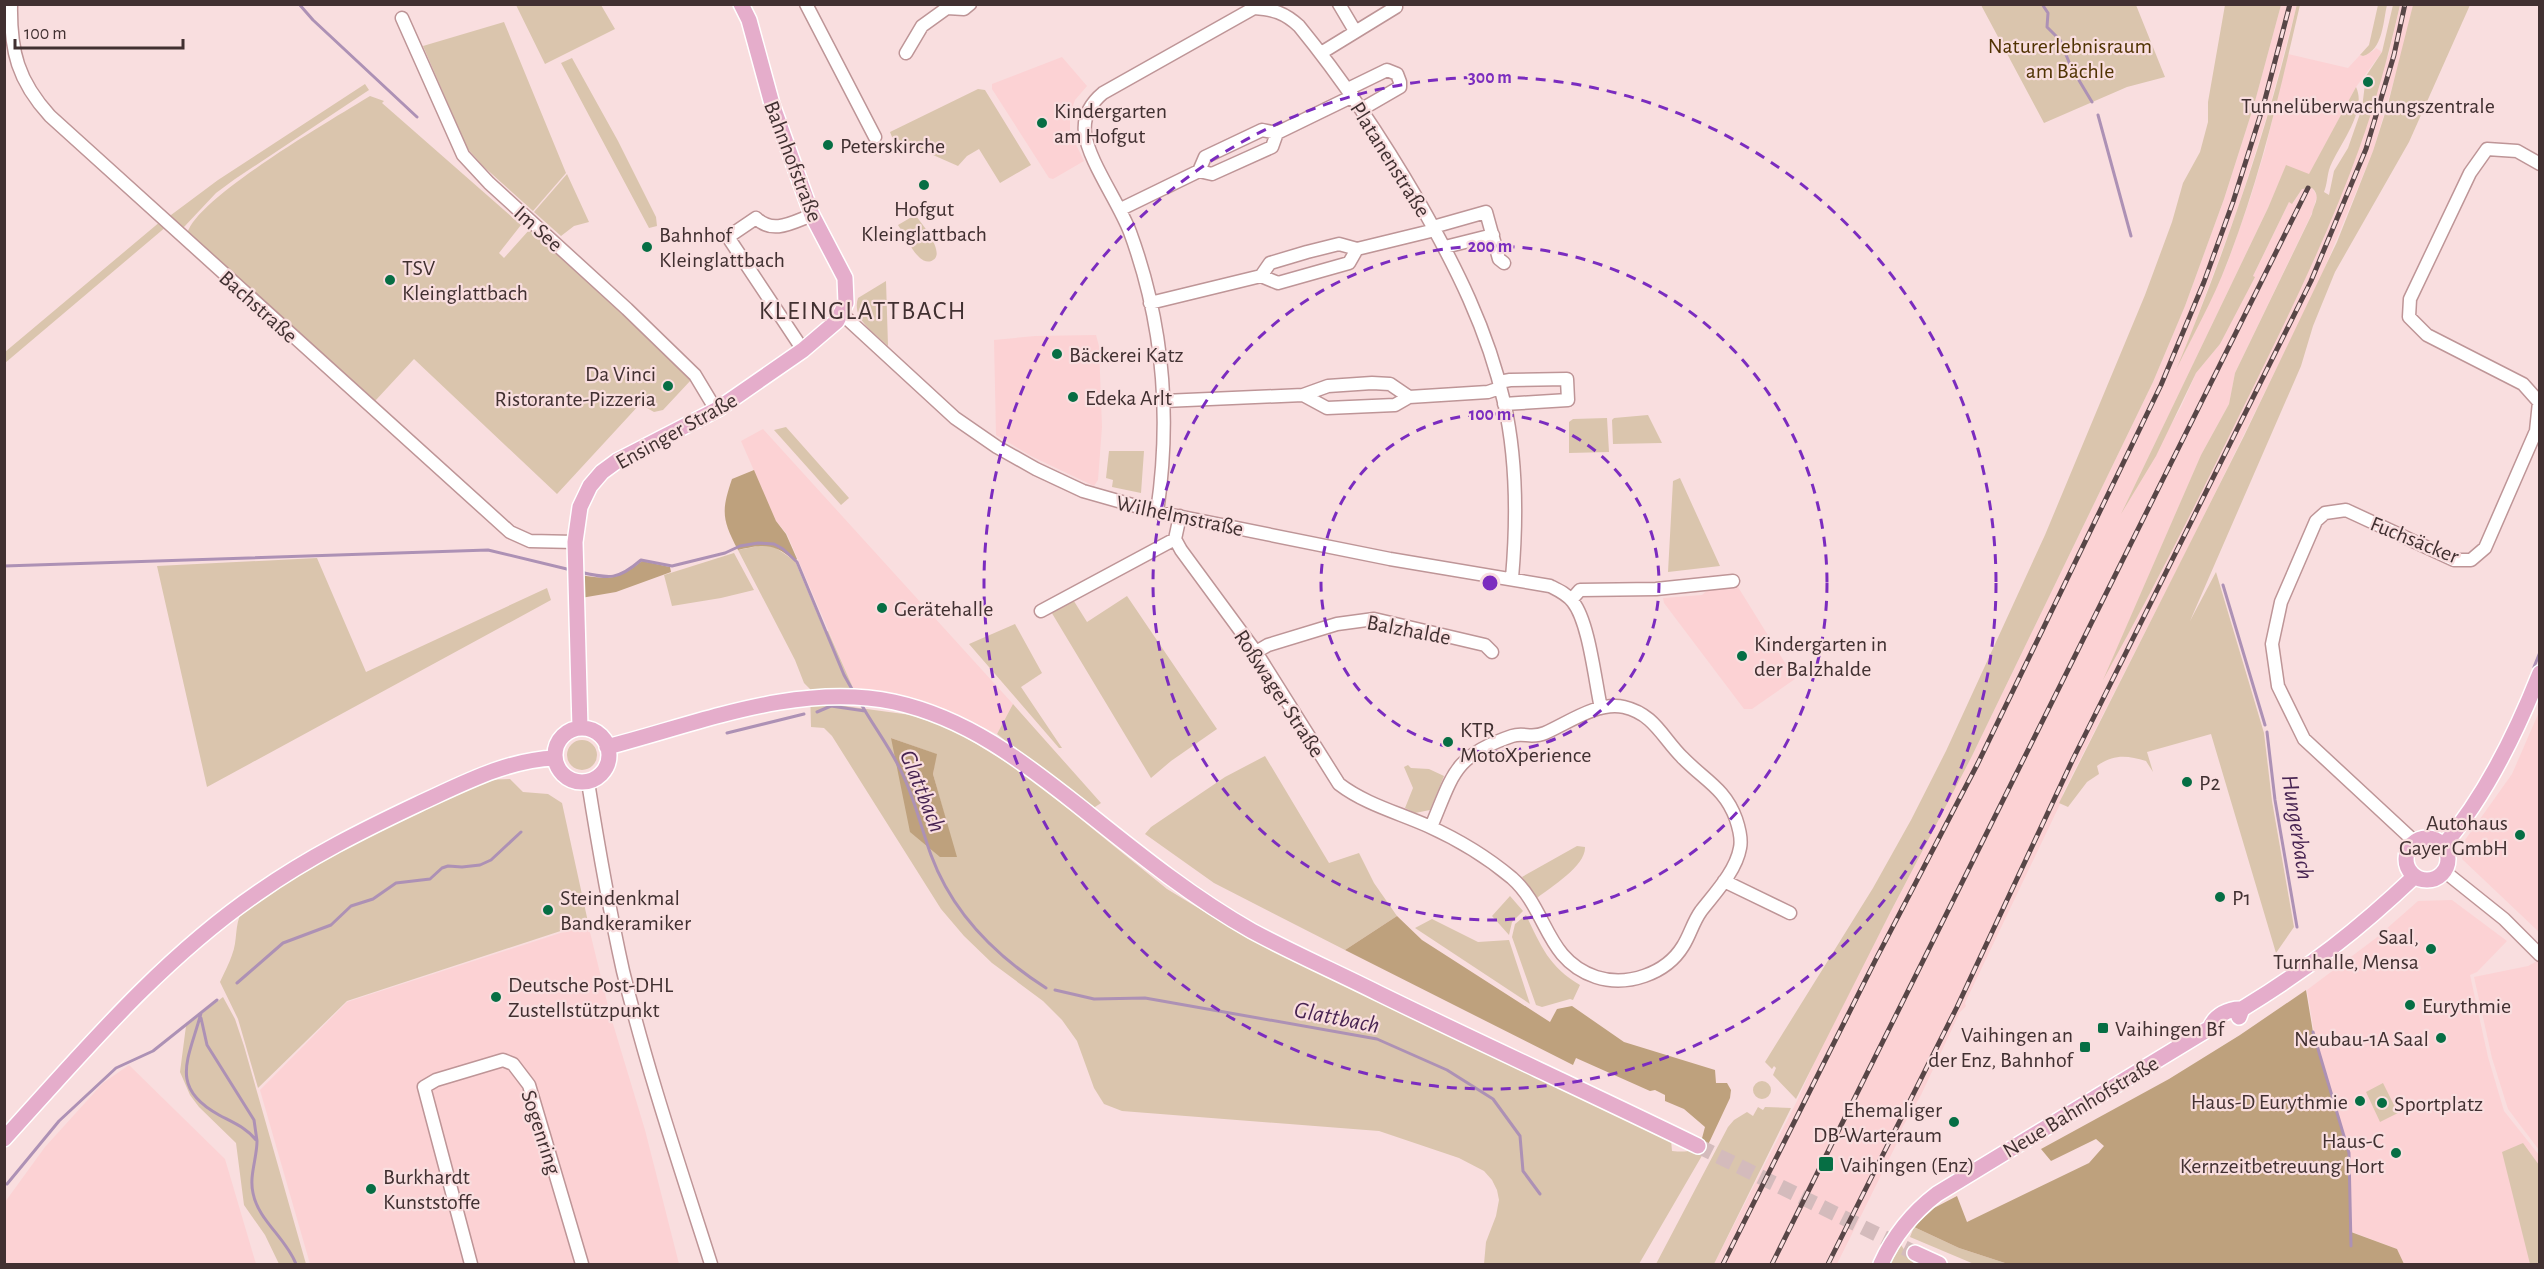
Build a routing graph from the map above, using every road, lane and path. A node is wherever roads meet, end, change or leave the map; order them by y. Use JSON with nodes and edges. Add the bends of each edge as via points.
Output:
{"nodes":[{"id":1,"x":10,"y":4,"type":"edge"},
{"id":2,"x":741,"y":4,"type":"edge"},
{"id":3,"x":806,"y":4,"type":"edge"},
{"id":4,"x":970,"y":4,"type":"edge"},
{"id":5,"x":1339,"y":4,"type":"edge"},
{"id":6,"x":1273,"y":7,"type":"edge"},
{"id":7,"x":1396,"y":7,"type":"dead end"},
{"id":8,"x":402,"y":18,"type":"dead end"},
{"id":9,"x":1355,"y":31,"type":"junction"},
{"id":10,"x":906,"y":53,"type":"dead end"},
{"id":11,"x":1321,"y":53,"type":"junction"},
{"id":12,"x":1350,"y":93,"type":"junction"},
{"id":13,"x":1362,"y":109,"type":"junction"},
{"id":14,"x":1277,"y":133,"type":"junction"},
{"id":15,"x":875,"y":138,"type":"dead end"},
{"id":16,"x":2540,"y":164,"type":"edge"},
{"id":17,"x":1199,"y":171,"type":"junction"},
{"id":18,"x":1121,"y":209,"type":"junction"},
{"id":19,"x":812,"y":215,"type":"junction"},
{"id":20,"x":1434,"y":228,"type":"junction"},
{"id":21,"x":1493,"y":235,"type":"junction"},
{"id":22,"x":1445,"y":246,"type":"junction"},
{"id":23,"x":1358,"y":249,"type":"junction"},
{"id":24,"x":1504,"y":263,"type":"dead end"},
{"id":25,"x":1261,"y":276,"type":"junction"},
{"id":26,"x":1150,"y":303,"type":"junction"},
{"id":27,"x":842,"y":314,"type":"junction"},
{"id":28,"x":803,"y":350,"type":"junction"},
{"id":29,"x":1500,"y":385,"type":"junction"},
{"id":30,"x":1303,"y":396,"type":"junction"},
{"id":31,"x":1409,"y":397,"type":"junction"},
{"id":32,"x":1164,"y":401,"type":"junction"},
{"id":33,"x":1504,"y":404,"type":"junction"},
{"id":34,"x":716,"y":410,"type":"junction"},
{"id":35,"x":1157,"y":512,"type":"junction"},
{"id":36,"x":1180,"y":516,"type":"junction"},
{"id":37,"x":1175,"y":539,"type":"junction"},
{"id":38,"x":575,"y":542,"type":"junction"},
{"id":39,"x":1512,"y":578,"type":"junction"},
{"id":40,"x":1733,"y":581,"type":"dead end"},
{"id":41,"x":1572,"y":600,"type":"junction"},
{"id":42,"x":1041,"y":611,"type":"dead end"},
{"id":43,"x":1256,"y":652,"type":"junction"},
{"id":44,"x":1492,"y":652,"type":"dead end"},
{"id":45,"x":2540,"y":672,"type":"edge"},
{"id":46,"x":1601,"y":708,"type":"junction"},
{"id":47,"x":580,"y":728,"type":"junction"},
{"id":48,"x":607,"y":747,"type":"junction"},
{"id":49,"x":555,"y":758,"type":"junction"},
{"id":50,"x":588,"y":782,"type":"junction"},
{"id":51,"x":1431,"y":827,"type":"junction"},
{"id":52,"x":2415,"y":842,"type":"junction"},
{"id":53,"x":2443,"y":846,"type":"junction"},
{"id":54,"x":2444,"y":871,"type":"junction"},
{"id":55,"x":2415,"y":876,"type":"junction"},
{"id":56,"x":1724,"y":881,"type":"junction"},
{"id":57,"x":1790,"y":913,"type":"dead end"},
{"id":58,"x":2540,"y":955,"type":"edge"},
{"id":59,"x":4,"y":1138,"type":"edge"},
{"id":60,"x":1698,"y":1146,"type":"tunnel mouth"},
{"id":61,"x":1915,"y":1253,"type":"tunnel mouth"},
{"id":62,"x":471,"y":1264,"type":"edge"},
{"id":63,"x":582,"y":1264,"type":"edge"},
{"id":64,"x":711,"y":1264,"type":"edge"},
{"id":65,"x":1881,"y":1264,"type":"edge"},
{"id":66,"x":1939,"y":1264,"type":"edge"}],
"edges":[{"from":1,"to":38,"type":"street","name":"Bachstraße","via":[[15,60],[38,103],[50,116],[510,532],[530,541]]},
{"from":2,"to":19,"type":"main road","name":"Bahnhofstraße"},
{"from":3,"to":15,"type":"street"},
{"from":4,"to":10,"type":"street","via":[[964,9],[947,8],[922,26]]},
{"from":5,"to":9,"type":"street"},
{"from":6,"to":11,"type":"street","name":"Platanenstraße","via":[[1293,21]]},
{"from":6,"to":18,"type":"street","name":"Platanenstraße","via":[[1254,8],[1103,93],[1091,105],[1085,120],[1085,136]]},
{"from":7,"to":9,"type":"street"},
{"from":8,"to":34,"type":"street","name":"Im See","via":[[463,155],[694,375]]},
{"from":9,"to":11,"type":"street"},
{"from":11,"to":12,"type":"street","name":"Platanenstraße"},
{"from":12,"to":13,"type":"street","name":"Platanenstraße"},
{"from":12,"to":13,"type":"street","via":[[1387,70],[1397,74],[1400,87]]},
{"from":12,"to":14,"type":"street"},
{"from":13,"to":20,"type":"street","name":"Platanenstraße"},
{"from":14,"to":17,"type":"street","via":[[1262,130],[1235,142],[1205,157]]},
{"from":14,"to":17,"type":"street","via":[[1272,147],[1212,174]]},
{"from":16,"to":52,"type":"street","name":"Fuchsäcker","via":[[2517,151],[2487,149],[2470,173],[2410,299],[2409,317],[2427,335],[2523,384],[2539,402],[2536,431],[2485,548],[2471,560],[2454,560],[2346,510],[2325,513],[2316,521],[2281,602],[2272,644],[2278,686],[2304,740]]},
{"from":17,"to":18,"type":"street"},
{"from":18,"to":26,"type":"street","name":"Platanenstraße"},
{"from":19,"to":27,"type":"main road","name":"Bahnhofstraße","via":[[845,278],[847,296]]},
{"from":19,"to":28,"type":"street","via":[[782,227],[761,224],[756,218],[728,237]]},
{"from":20,"to":21,"type":"street","via":[[1486,212]]},
{"from":20,"to":22,"type":"street","name":"Platanenstraße"},
{"from":20,"to":23,"type":"street"},
{"from":21,"to":22,"type":"street"},
{"from":21,"to":24,"type":"street","via":[[1499,259]]},
{"from":22,"to":29,"type":"street","name":"Platanenstraße","via":[[1479,321]]},
{"from":23,"to":25,"type":"street","via":[[1339,244],[1307,252],[1270,263]]},
{"from":23,"to":25,"type":"street","via":[[1349,263],[1278,283]]},
{"from":25,"to":26,"type":"street"},
{"from":26,"to":32,"type":"street","name":"Platanenstraße"},
{"from":27,"to":28,"type":"main road","name":"Ensinger Straße"},
{"from":27,"to":35,"type":"street","name":"Wilhelmstraße","via":[[955,418],[997,447],[1083,491]]},
{"from":28,"to":34,"type":"main road","name":"Ensinger Straße"},
{"from":29,"to":31,"type":"street","via":[[1488,392]]},
{"from":29,"to":33,"type":"street","name":"Platanenstraße"},
{"from":29,"to":33,"type":"street","via":[[1510,380],[1567,379],[1568,400]]},
{"from":30,"to":31,"type":"street","via":[[1327,408],[1395,405]]},
{"from":30,"to":31,"type":"street","via":[[1328,386],[1372,383],[1390,384]]},
{"from":30,"to":32,"type":"street"},
{"from":32,"to":35,"type":"street","name":"Platanenstraße"},
{"from":33,"to":39,"type":"street","name":"Platanenstraße","via":[[1515,495]]},
{"from":34,"to":38,"type":"main road","name":"Ensinger Straße","via":[[617,460],[602,472],[580,507]]},
{"from":35,"to":36,"type":"street","name":"Wilhelmstraße"},
{"from":36,"to":37,"type":"street"},
{"from":36,"to":39,"type":"street","name":"Wilhelmstraße","via":[[1390,559]]},
{"from":37,"to":42,"type":"street"},
{"from":37,"to":43,"type":"street","name":"Roßwager Straße"},
{"from":38,"to":47,"type":"main road","name":"Ensinger Straße"},
{"from":39,"to":41,"type":"street","name":"Wilhelmstraße","via":[[1550,586]]},
{"from":40,"to":41,"type":"street","via":[[1656,589],[1580,590]]},
{"from":41,"to":46,"type":"street","via":[[1583,621]]},
{"from":43,"to":44,"type":"street","name":"Balzhalde","via":[[1338,624],[1374,619],[1485,645]]},
{"from":43,"to":51,"type":"street","name":"Roßwager Straße","via":[[1339,784]]},
{"from":45,"to":53,"type":"main road","via":[[2509,742]]},
{"from":46,"to":51,"type":"street","name":"Roßwager Straße","via":[[1535,738],[1514,735],[1470,755],[1453,776]]},
{"from":46,"to":56,"type":"street","name":"Roßwager Straße","via":[[1623,707],[1652,720],[1683,759],[1730,803],[1740,830],[1740,849]]},
{"from":47,"to":48,"type":"main road","via":[[595,732]]},
{"from":47,"to":49,"type":"main road","via":[[561,738]]},
{"from":48,"to":50,"type":"main road","via":[[609,756],[604,771]]},
{"from":48,"to":60,"type":"main road","via":[[785,701],[857,697],[915,708],[973,730],[1005,749],[1160,869],[1250,930]]},
{"from":49,"to":50,"type":"main road","via":[[567,778]]},
{"from":49,"to":59,"type":"main road","via":[[511,765],[457,786],[334,845],[259,892],[180,954],[119,1013]]},
{"from":50,"to":64,"type":"street","via":[[626,982]]},
{"from":51,"to":56,"type":"street","name":"Roßwager Straße","via":[[1481,854],[1515,881],[1533,904],[1561,956],[1599,978],[1617,981],[1657,972],[1682,948],[1698,916]]},
{"from":52,"to":53,"type":"main road","via":[[2430,838]]},
{"from":52,"to":55,"type":"main road","via":[[2409,848],[2407,863]]},
{"from":53,"to":54,"type":"main road","via":[[2448,858]]},
{"from":54,"to":55,"type":"main road","via":[[2431,880]]},
{"from":54,"to":58,"type":"street","via":[[2504,919]]},
{"from":55,"to":65,"type":"main road","name":"Neue Bahnhofstraße","via":[[2339,944],[2242,1009],[2240,1016],[2216,1030],[2210,1028],[1937,1194],[1907,1221]]},
{"from":56,"to":57,"type":"street"},
{"from":61,"to":66,"type":"main road"},
{"from":62,"to":63,"type":"street","name":"Sogenring","via":[[423,1088],[436,1080],[503,1060],[513,1064],[529,1085]]}]}
